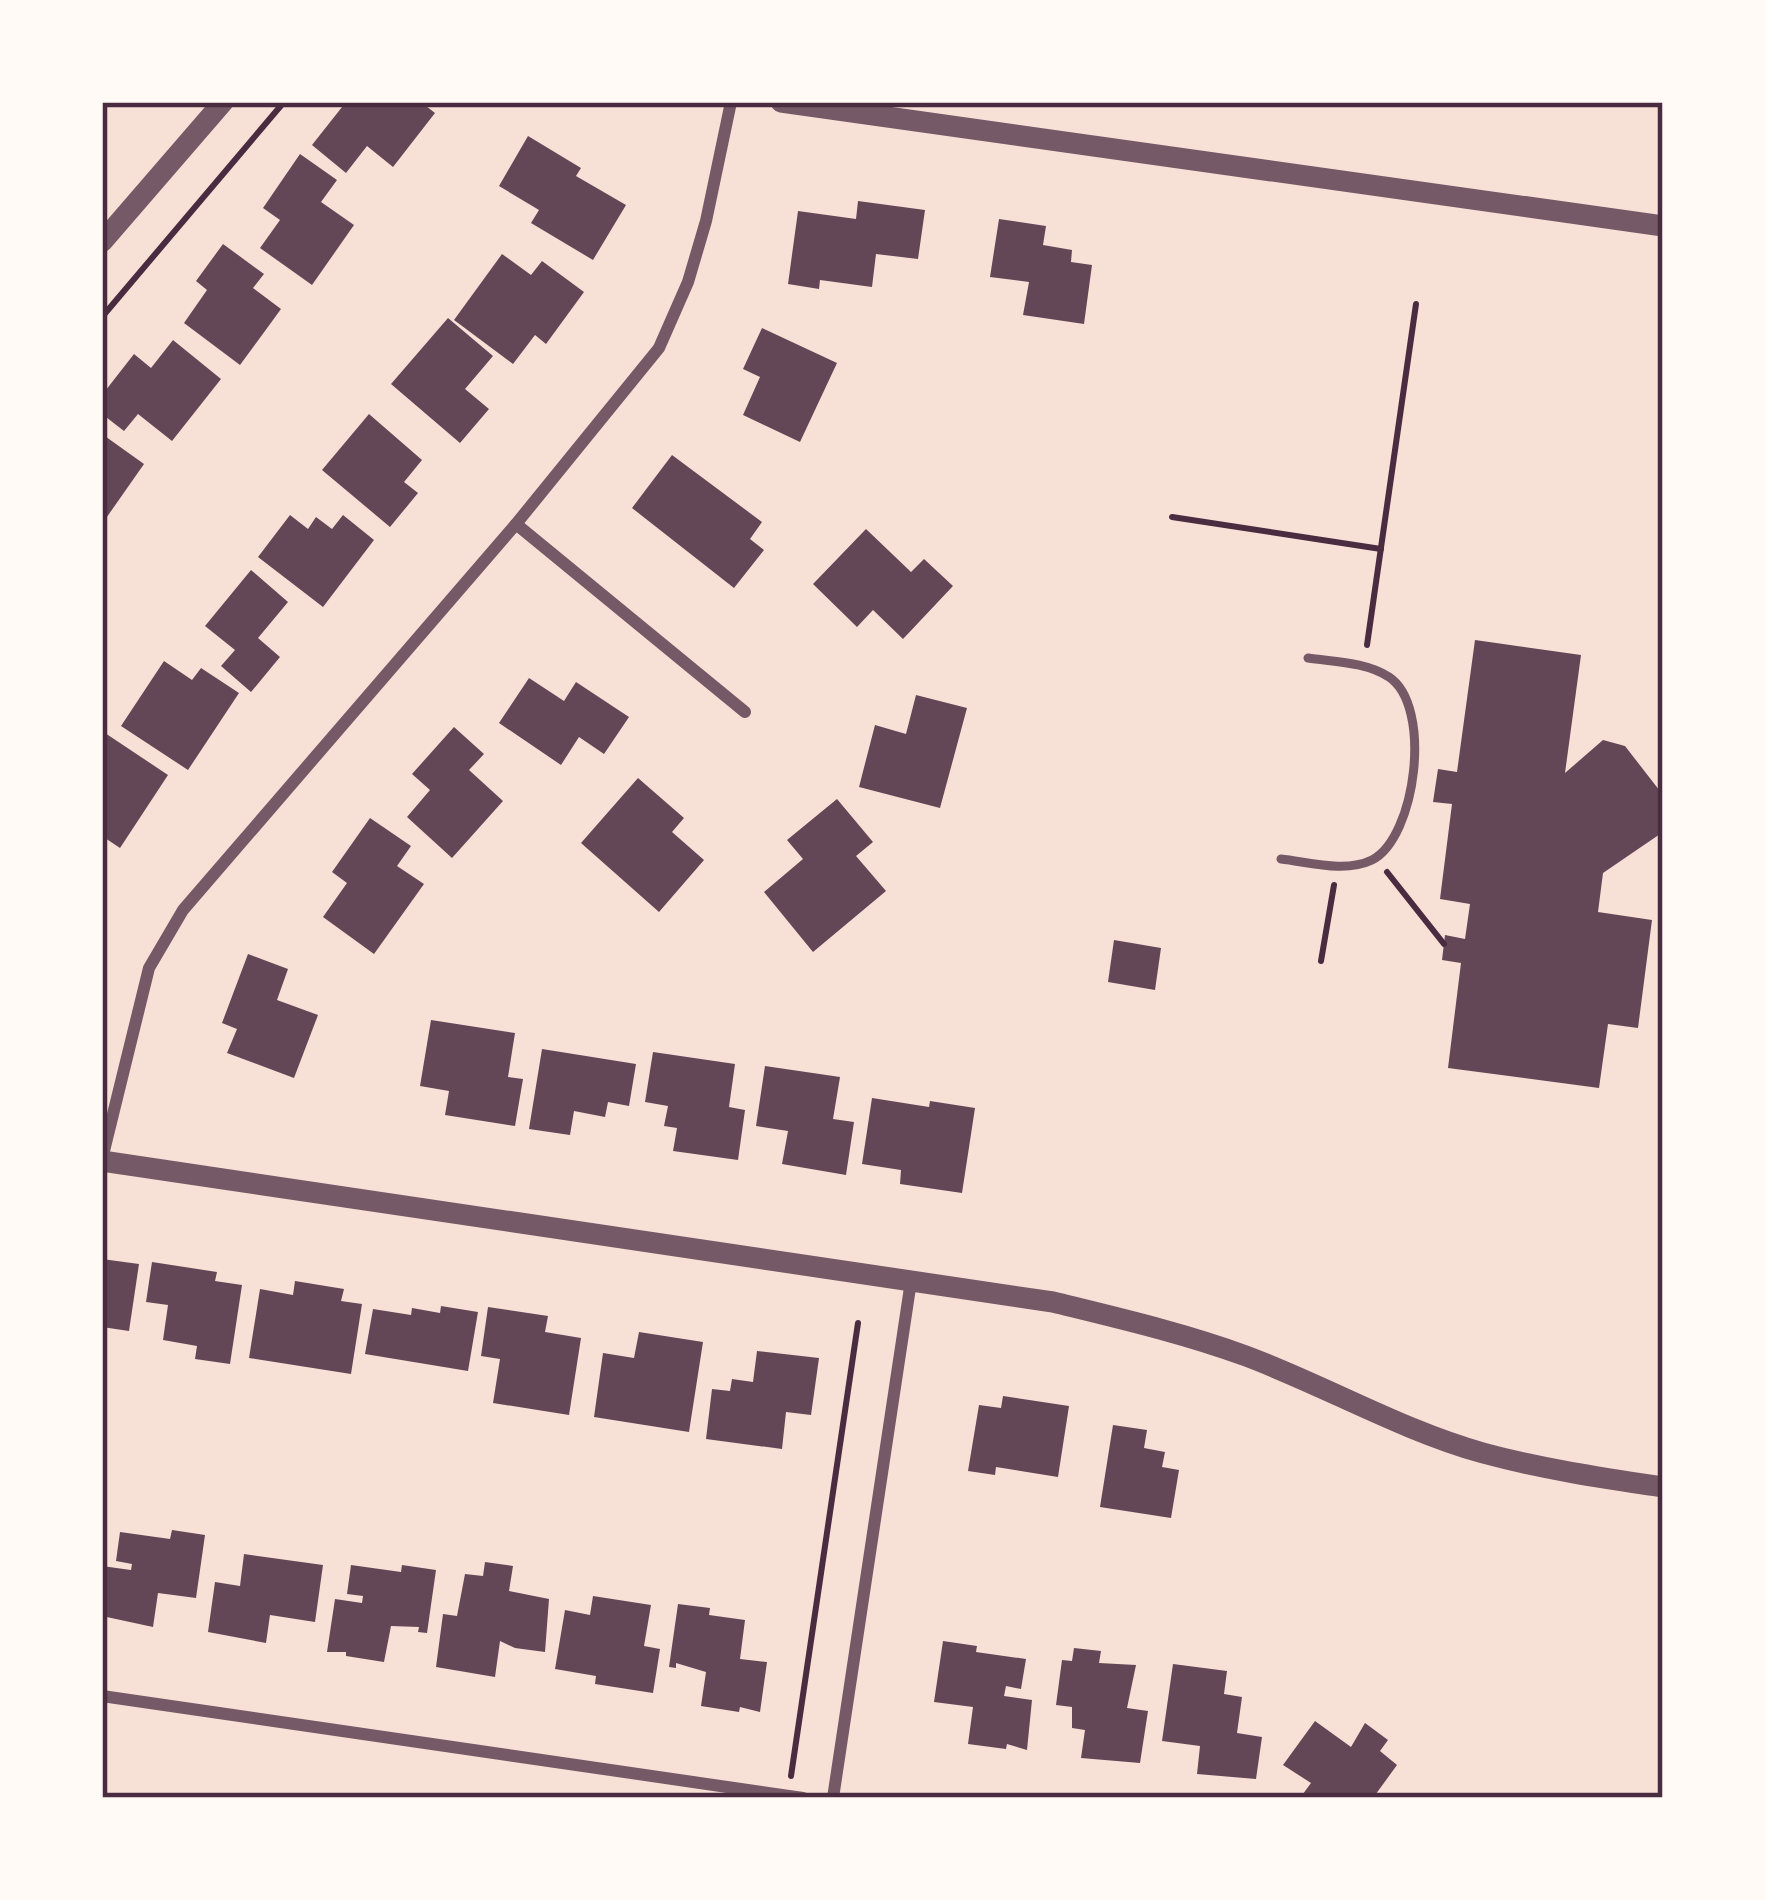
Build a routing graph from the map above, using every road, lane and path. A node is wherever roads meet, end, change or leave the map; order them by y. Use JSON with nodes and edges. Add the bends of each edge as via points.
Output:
{"nodes":[{"id":1,"x":223,"y":102,"type":"edge"},
{"id":2,"x":284,"y":102,"type":"edge"},
{"id":3,"x":731,"y":102,"type":"edge"},
{"id":4,"x":781,"y":102,"type":"edge"},
{"id":5,"x":1663,"y":226,"type":"edge"},
{"id":6,"x":102,"y":242,"type":"edge"},
{"id":7,"x":102,"y":317,"type":"edge"},
{"id":8,"x":1172,"y":518,"type":"dead end"},
{"id":9,"x":516,"y":524,"type":"junction"},
{"id":10,"x":1381,"y":549,"type":"dead end"},
{"id":11,"x":1308,"y":658,"type":"dead end"},
{"id":12,"x":746,"y":712,"type":"dead end"},
{"id":13,"x":1376,"y":858,"type":"junction"},
{"id":14,"x":1281,"y":859,"type":"dead end"},
{"id":15,"x":1444,"y":944,"type":"dead end"},
{"id":16,"x":102,"y":1160,"type":"edge"},
{"id":17,"x":911,"y":1281,"type":"junction"},
{"id":18,"x":858,"y":1323,"type":"dead end"},
{"id":19,"x":1663,"y":1487,"type":"edge"},
{"id":20,"x":102,"y":1696,"type":"edge"},
{"id":21,"x":788,"y":1796,"type":"edge"},
{"id":22,"x":803,"y":1798,"type":"edge"},
{"id":23,"x":833,"y":1798,"type":"edge"}],
"edges":[{"from":1,"to":6,"type":"street"},
{"from":2,"to":7,"type":"path"},
{"from":3,"to":9,"type":"street","via":[[700,242],[659,348]]},
{"from":4,"to":5,"type":"street"},
{"from":8,"to":10,"type":"path"},
{"from":9,"to":12,"type":"street"},
{"from":9,"to":16,"type":"street","via":[[183,910],[149,968]]},
{"from":11,"to":13,"type":"lane","via":[[1393,679],[1411,704],[1417,731],[1404,816],[1397,838]]},
{"from":13,"to":14,"type":"lane","via":[[1352,867]]},
{"from":13,"to":15,"type":"path"},
{"from":16,"to":17,"type":"street"},
{"from":17,"to":19,"type":"street","via":[[1160,1328],[1482,1452]]},
{"from":17,"to":23,"type":"street"},
{"from":18,"to":21,"type":"path"},
{"from":20,"to":21,"type":"street"},
{"from":21,"to":22,"type":"street"}]}
